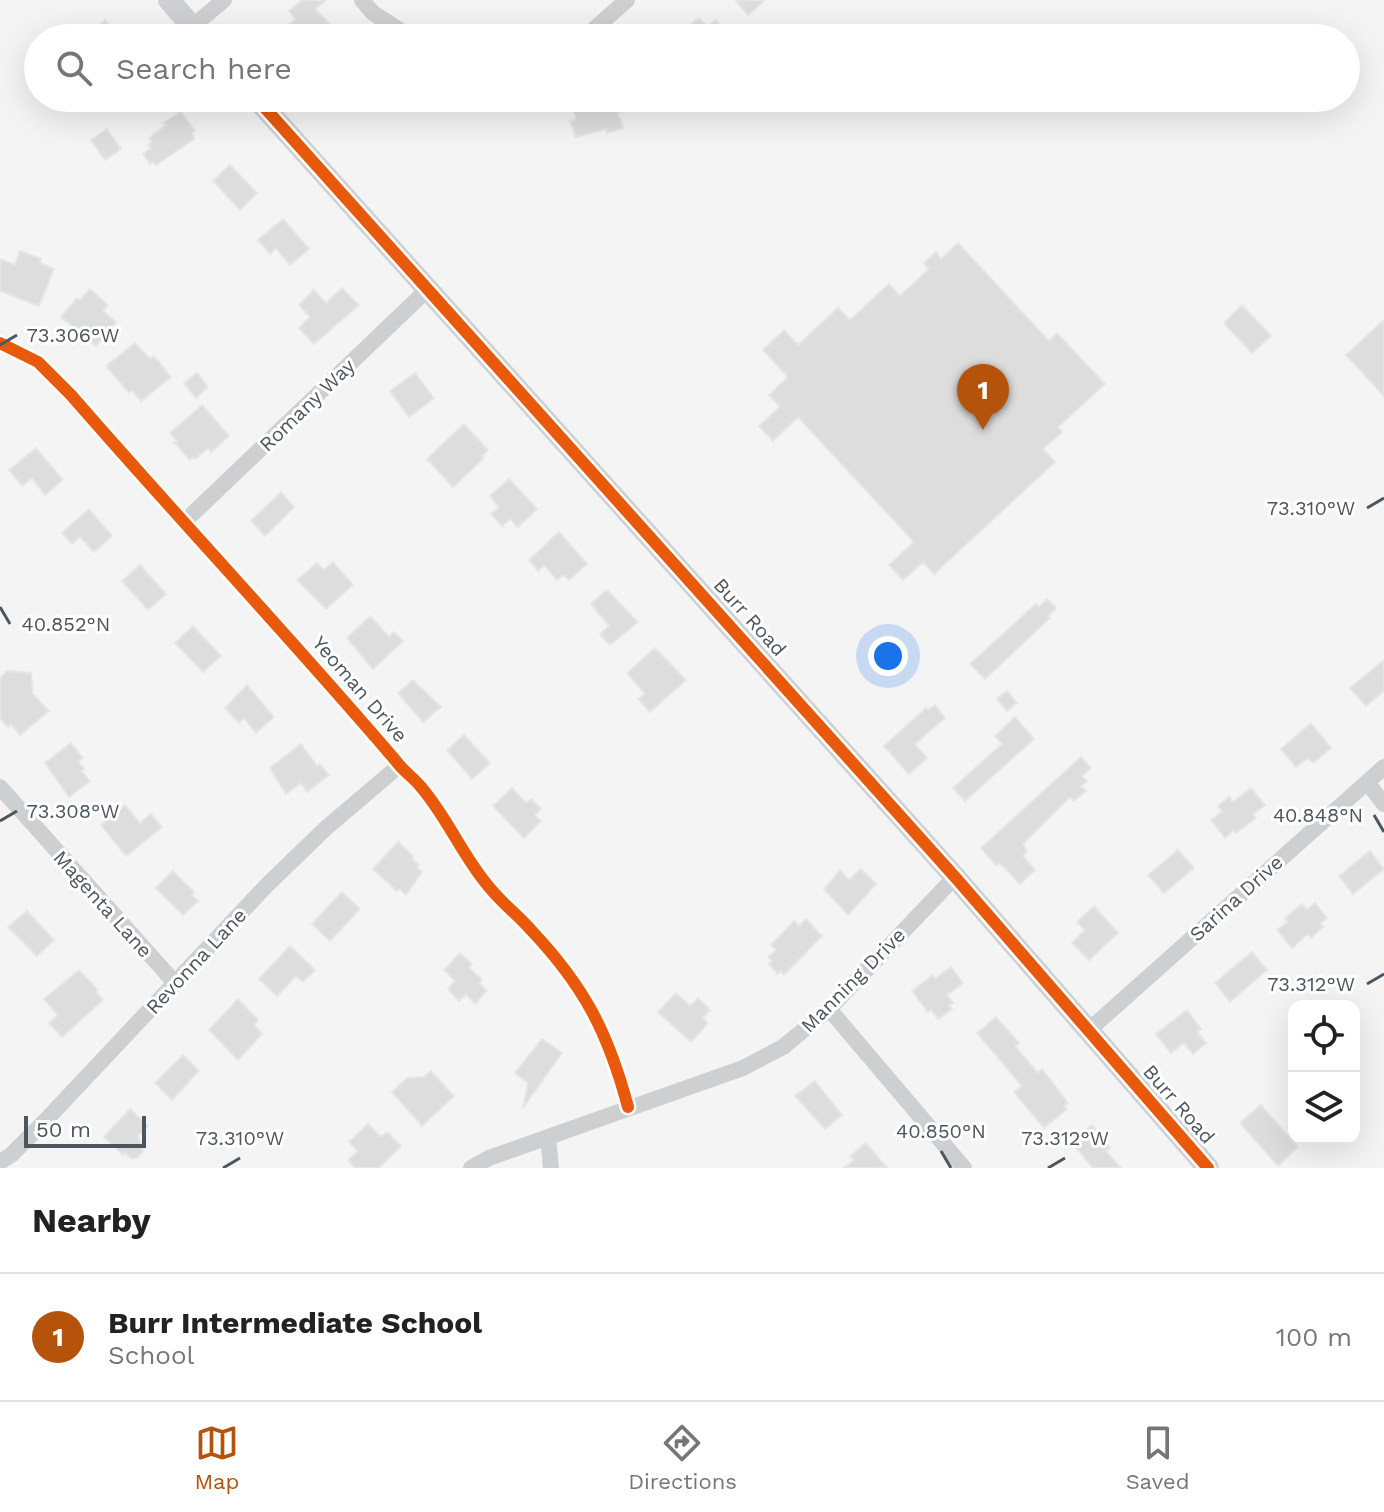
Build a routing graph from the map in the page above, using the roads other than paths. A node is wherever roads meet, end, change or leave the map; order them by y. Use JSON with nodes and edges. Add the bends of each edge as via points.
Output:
{"nodes":[{"id":1,"x":169,"y":0,"type":"edge"},
{"id":2,"x":224,"y":0,"type":"edge"},
{"id":3,"x":362,"y":0,"type":"edge"},
{"id":4,"x":627,"y":0,"type":"edge"},
{"id":5,"x":190,"y":24,"type":"edge"},
{"id":6,"x":204,"y":24,"type":"edge"},
{"id":7,"x":390,"y":24,"type":"edge"},
{"id":8,"x":600,"y":24,"type":"edge"},
{"id":9,"x":269,"y":112,"type":"edge"},
{"id":10,"x":428,"y":289,"type":"junction"},
{"id":11,"x":0,"y":343,"type":"edge"},
{"id":12,"x":185,"y":521,"type":"junction"},
{"id":13,"x":399,"y":766,"type":"junction"},
{"id":14,"x":1384,"y":767,"type":"edge"},
{"id":15,"x":1367,"y":782,"type":"junction"},
{"id":16,"x":0,"y":787,"type":"edge"},
{"id":17,"x":1384,"y":804,"type":"edge"},
{"id":18,"x":955,"y":877,"type":"junction"},
{"id":19,"x":175,"y":983,"type":"junction"},
{"id":20,"x":829,"y":1009,"type":"junction"},
{"id":21,"x":1089,"y":1030,"type":"junction"},
{"id":22,"x":628,"y":1107,"type":"junction"},
{"id":23,"x":548,"y":1137,"type":"junction"},
{"id":24,"x":0,"y":1162,"type":"edge"},
{"id":25,"x":471,"y":1168,"type":"edge"},
{"id":26,"x":551,"y":1168,"type":"edge"},
{"id":27,"x":964,"y":1168,"type":"edge"},
{"id":28,"x":1208,"y":1168,"type":"edge"}],
"edges":[{"from":1,"to":5,"type":"street"},
{"from":2,"to":6,"type":"street"},
{"from":3,"to":7,"type":"street"},
{"from":4,"to":8,"type":"street"},
{"from":9,"to":10,"type":"street","name":"Burr Road"},
{"from":10,"to":12,"type":"street","name":"Romany Way"},
{"from":10,"to":18,"type":"street","name":"Burr Road"},
{"from":11,"to":12,"type":"street","name":"Yeoman Drive","via":[[38,362]]},
{"from":12,"to":13,"type":"street","name":"Yeoman Drive"},
{"from":13,"to":19,"type":"street","name":"Revonna Lane","via":[[316,837]]},
{"from":13,"to":22,"type":"street","name":"Yeoman Drive","via":[[443,816],[488,886],[572,976],[596,1015]]},
{"from":14,"to":15,"type":"street","name":"Sarina Drive"},
{"from":15,"to":17,"type":"street"},
{"from":15,"to":21,"type":"street","name":"Sarina Drive"},
{"from":16,"to":19,"type":"street","name":"Magenta Lane"},
{"from":18,"to":20,"type":"street","name":"Manning Drive"},
{"from":18,"to":21,"type":"street","name":"Burr Road"},
{"from":19,"to":24,"type":"street","name":"Revonna Lane"},
{"from":20,"to":22,"type":"street","name":"Manning Drive","via":[[783,1047],[743,1068]]},
{"from":20,"to":27,"type":"street"},
{"from":21,"to":28,"type":"street","name":"Burr Road"},
{"from":22,"to":23,"type":"street","name":"Manning Drive"},
{"from":23,"to":25,"type":"street","name":"Manning Drive"},
{"from":23,"to":26,"type":"street"}]}
